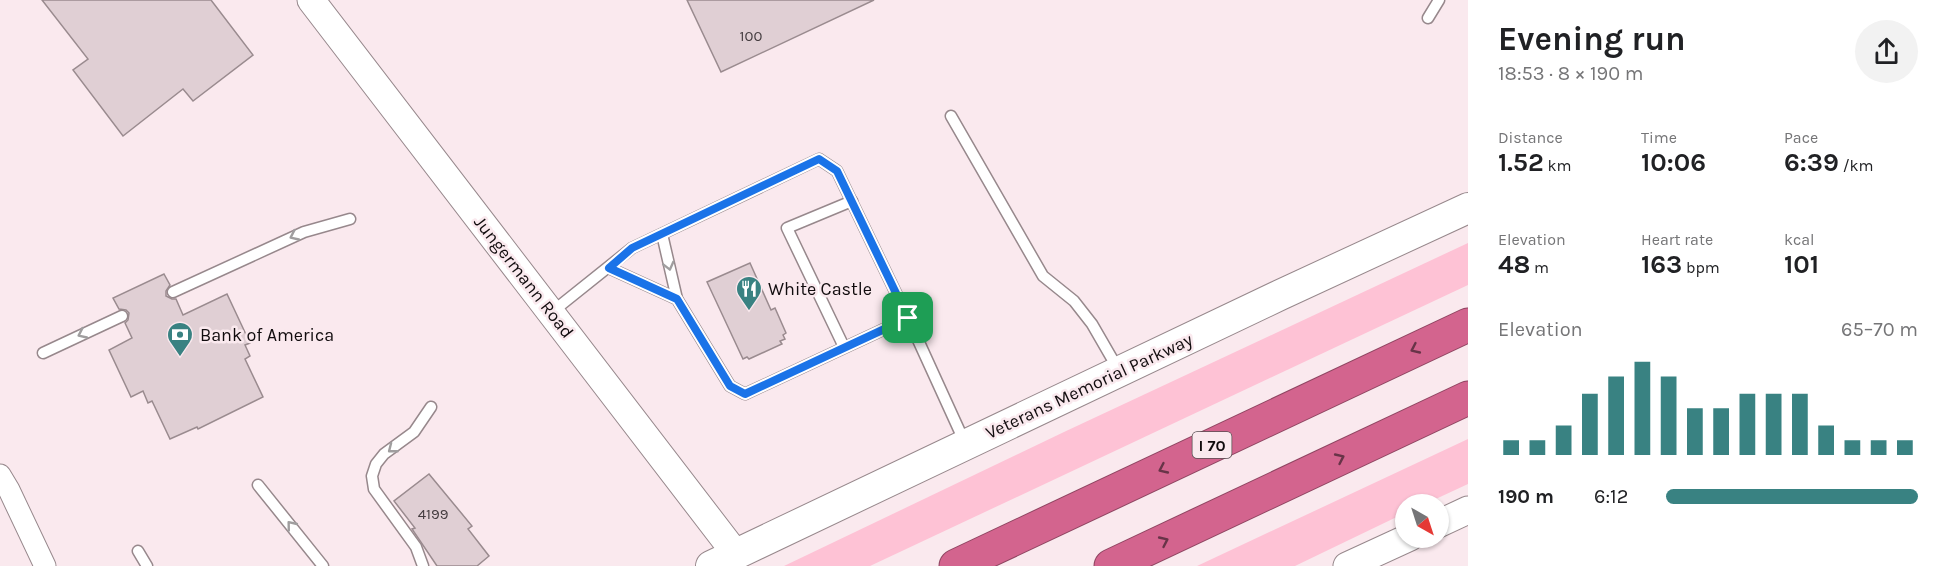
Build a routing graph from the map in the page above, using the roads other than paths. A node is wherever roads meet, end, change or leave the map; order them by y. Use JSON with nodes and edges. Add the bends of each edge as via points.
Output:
{"nodes":[{"id":1,"x":311,"y":0,"type":"edge"},
{"id":2,"x":1438,"y":0,"type":"edge"},
{"id":3,"x":1428,"y":18,"type":"dead end"},
{"id":4,"x":951,"y":116,"type":"dead end"},
{"id":5,"x":852,"y":201,"type":"junction"},
{"id":6,"x":1468,"y":208,"type":"edge"},
{"id":7,"x":350,"y":219,"type":"dead end"},
{"id":8,"x":662,"y":234,"type":"junction"},
{"id":9,"x":609,"y":268,"type":"junction"},
{"id":10,"x":173,"y":292,"type":"dead end"},
{"id":11,"x":677,"y":299,"type":"junction"},
{"id":12,"x":552,"y":313,"type":"junction"},
{"id":13,"x":122,"y":316,"type":"dead end"},
{"id":14,"x":908,"y":318,"type":"junction"},
{"id":15,"x":1468,"y":324,"type":"edge"},
{"id":16,"x":844,"y":347,"type":"junction"},
{"id":17,"x":43,"y":353,"type":"dead end"},
{"id":18,"x":1120,"y":372,"type":"junction"},
{"id":19,"x":1468,"y":398,"type":"edge"},
{"id":20,"x":431,"y":407,"type":"dead end"},
{"id":21,"x":966,"y":445,"type":"junction"},
{"id":22,"x":0,"y":475,"type":"edge"},
{"id":23,"x":258,"y":484,"type":"dead end"},
{"id":24,"x":1466,"y":515,"type":"edge"},
{"id":25,"x":1449,"y":520,"type":"edge"},
{"id":26,"x":1395,"y":544,"type":"edge"},
{"id":27,"x":138,"y":551,"type":"dead end"},
{"id":28,"x":724,"y":560,"type":"edge"},
{"id":29,"x":45,"y":566,"type":"edge"},
{"id":30,"x":147,"y":566,"type":"edge"},
{"id":31,"x":323,"y":566,"type":"edge"},
{"id":32,"x":423,"y":566,"type":"edge"},
{"id":33,"x":957,"y":566,"type":"edge"},
{"id":34,"x":1111,"y":566,"type":"edge"},
{"id":35,"x":1347,"y":566,"type":"edge"}],
"edges":[{"from":1,"to":12,"type":"street","name":"Jungermann Road"},
{"from":2,"to":3,"type":"lane"},
{"from":4,"to":18,"type":"lane","via":[[1043,276],[1074,301]]},
{"from":5,"to":8,"type":"lane","via":[[837,171],[819,159]]},
{"from":5,"to":14,"type":"lane"},
{"from":5,"to":16,"type":"lane","via":[[787,228]]},
{"from":6,"to":18,"type":"main road","name":"Veterans Memorial Parkway"},
{"from":7,"to":10,"type":"lane","one_way":true,"via":[[304,232]]},
{"from":8,"to":9,"type":"lane","via":[[632,248]]},
{"from":8,"to":11,"type":"lane","one_way":true},
{"from":9,"to":11,"type":"lane"},
{"from":9,"to":12,"type":"lane"},
{"from":11,"to":16,"type":"lane","via":[[730,386],[745,394]]},
{"from":12,"to":28,"type":"street","name":"Jungermann Road"},
{"from":13,"to":17,"type":"lane","one_way":true},
{"from":14,"to":16,"type":"lane"},
{"from":14,"to":21,"type":"lane"},
{"from":15,"to":33,"type":"highway","number":"I 70","one_way":true},
{"from":18,"to":21,"type":"main road","name":"Veterans Memorial Parkway"},
{"from":34,"to":19,"type":"highway","one_way":true},
{"from":20,"to":32,"type":"lane","one_way":true,"via":[[414,432],[375,464],[372,476],[374,489],[416,547]]},
{"from":21,"to":28,"type":"main road","name":"Veterans Memorial Parkway"},
{"from":22,"to":29,"type":"street"},
{"from":31,"to":23,"type":"lane","one_way":true},
{"from":24,"to":25,"type":"street"},
{"from":26,"to":35,"type":"street"},
{"from":27,"to":30,"type":"lane"}]}
